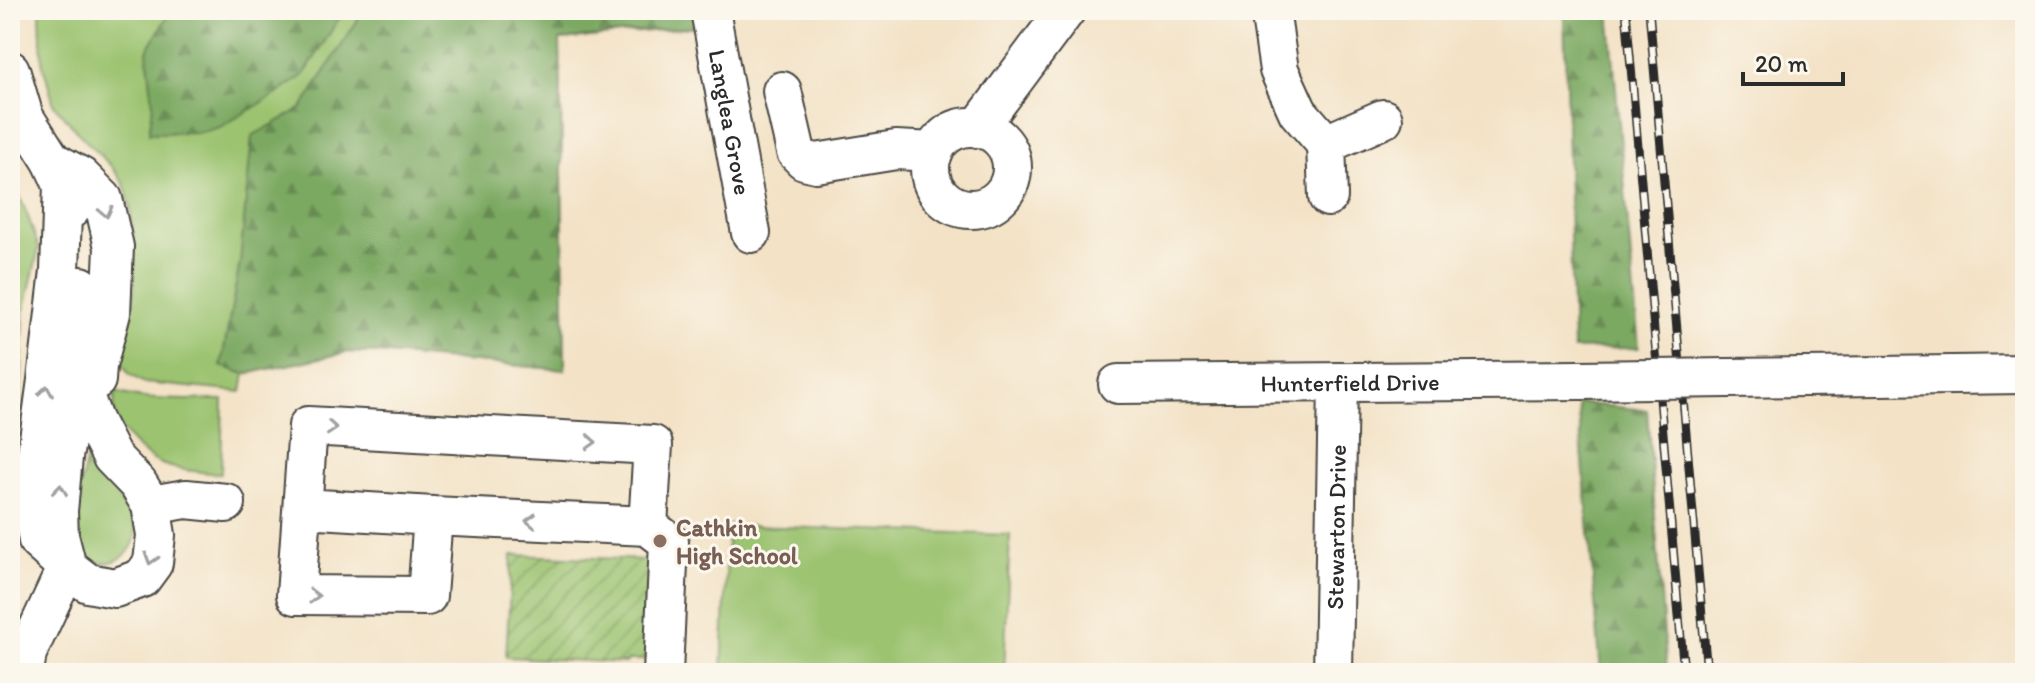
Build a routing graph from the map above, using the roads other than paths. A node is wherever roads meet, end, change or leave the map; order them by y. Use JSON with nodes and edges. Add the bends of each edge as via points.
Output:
{"nodes":[{"id":1,"x":710,"y":10,"type":"edge"},
{"id":2,"x":1066,"y":10,"type":"edge"},
{"id":3,"x":1270,"y":10,"type":"edge"},
{"id":4,"x":10,"y":70,"type":"edge"},
{"id":5,"x":782,"y":91,"type":"dead end"},
{"id":6,"x":17,"y":114,"type":"edge"},
{"id":7,"x":1383,"y":119,"type":"dead end"},
{"id":8,"x":978,"y":128,"type":"junction"},
{"id":9,"x":1326,"y":144,"type":"junction"},
{"id":10,"x":934,"y":152,"type":"junction"},
{"id":11,"x":57,"y":173,"type":"junction"},
{"id":12,"x":1328,"y":197,"type":"dead end"},
{"id":13,"x":751,"y":233,"type":"dead end"},
{"id":14,"x":2025,"y":374,"type":"edge"},
{"id":15,"x":78,"y":379,"type":"junction"},
{"id":16,"x":1338,"y":382,"type":"junction"},
{"id":17,"x":1118,"y":384,"type":"dead end"},
{"id":18,"x":93,"y":420,"type":"junction"},
{"id":19,"x":226,"y":503,"type":"dead end"},
{"id":20,"x":151,"y":505,"type":"junction"},
{"id":21,"x":303,"y":508,"type":"junction"},
{"id":22,"x":433,"y":516,"type":"junction"},
{"id":23,"x":648,"y":526,"type":"junction"},
{"id":24,"x":67,"y":567,"type":"junction"},
{"id":25,"x":26,"y":663,"type":"edge"},
{"id":26,"x":663,"y":673,"type":"edge"},
{"id":27,"x":1333,"y":673,"type":"edge"}],
"edges":[{"from":1,"to":13,"type":"street","name":"Langlea Grove"},
{"from":2,"to":8,"type":"street"},
{"from":3,"to":9,"type":"street","via":[[1279,70],[1298,112]]},
{"from":4,"to":6,"type":"street"},
{"from":5,"to":10,"type":"street","via":[[796,152],[804,160],[816,163],[896,150]]},
{"from":6,"to":11,"type":"street"},
{"from":7,"to":9,"type":"street"},
{"from":8,"to":10,"type":"street","via":[[961,127],[937,142]]},
{"from":8,"to":10,"type":"street","via":[[1007,146],[1013,170],[997,200],[975,209],[948,203],[931,183]]},
{"from":9,"to":12,"type":"street"},
{"from":11,"to":15,"type":"street","via":[[77,227],[81,264]]},
{"from":11,"to":18,"type":"street","one_way":true,"via":[[81,177],[103,199],[114,247],[111,313],[97,366]]},
{"from":24,"to":11,"type":"street","one_way":true,"via":[[38,541],[31,498],[60,271]]},
{"from":14,"to":16,"type":"street","name":"Hunterfield Drive","bridge":true},
{"from":15,"to":18,"type":"street"},
{"from":24,"to":15,"type":"street","one_way":true,"via":[[58,511]]},
{"from":16,"to":17,"type":"street","name":"Hunterfield Drive"},
{"from":16,"to":27,"type":"street","name":"Stewarton Drive"},
{"from":18,"to":20,"type":"street","via":[[112,457]]},
{"from":19,"to":20,"type":"street","via":[[186,499]]},
{"from":20,"to":24,"type":"street","one_way":true,"via":[[153,563],[142,578],[115,588],[88,583]]},
{"from":21,"to":22,"type":"street"},
{"from":21,"to":22,"type":"street","one_way":true,"via":[[296,595],[427,596]]},
{"from":21,"to":23,"type":"street","one_way":true,"via":[[308,426],[653,445]]},
{"from":23,"to":22,"type":"street","one_way":true},
{"from":23,"to":26,"type":"street","via":[[669,542]]},
{"from":24,"to":25,"type":"street"}]}
